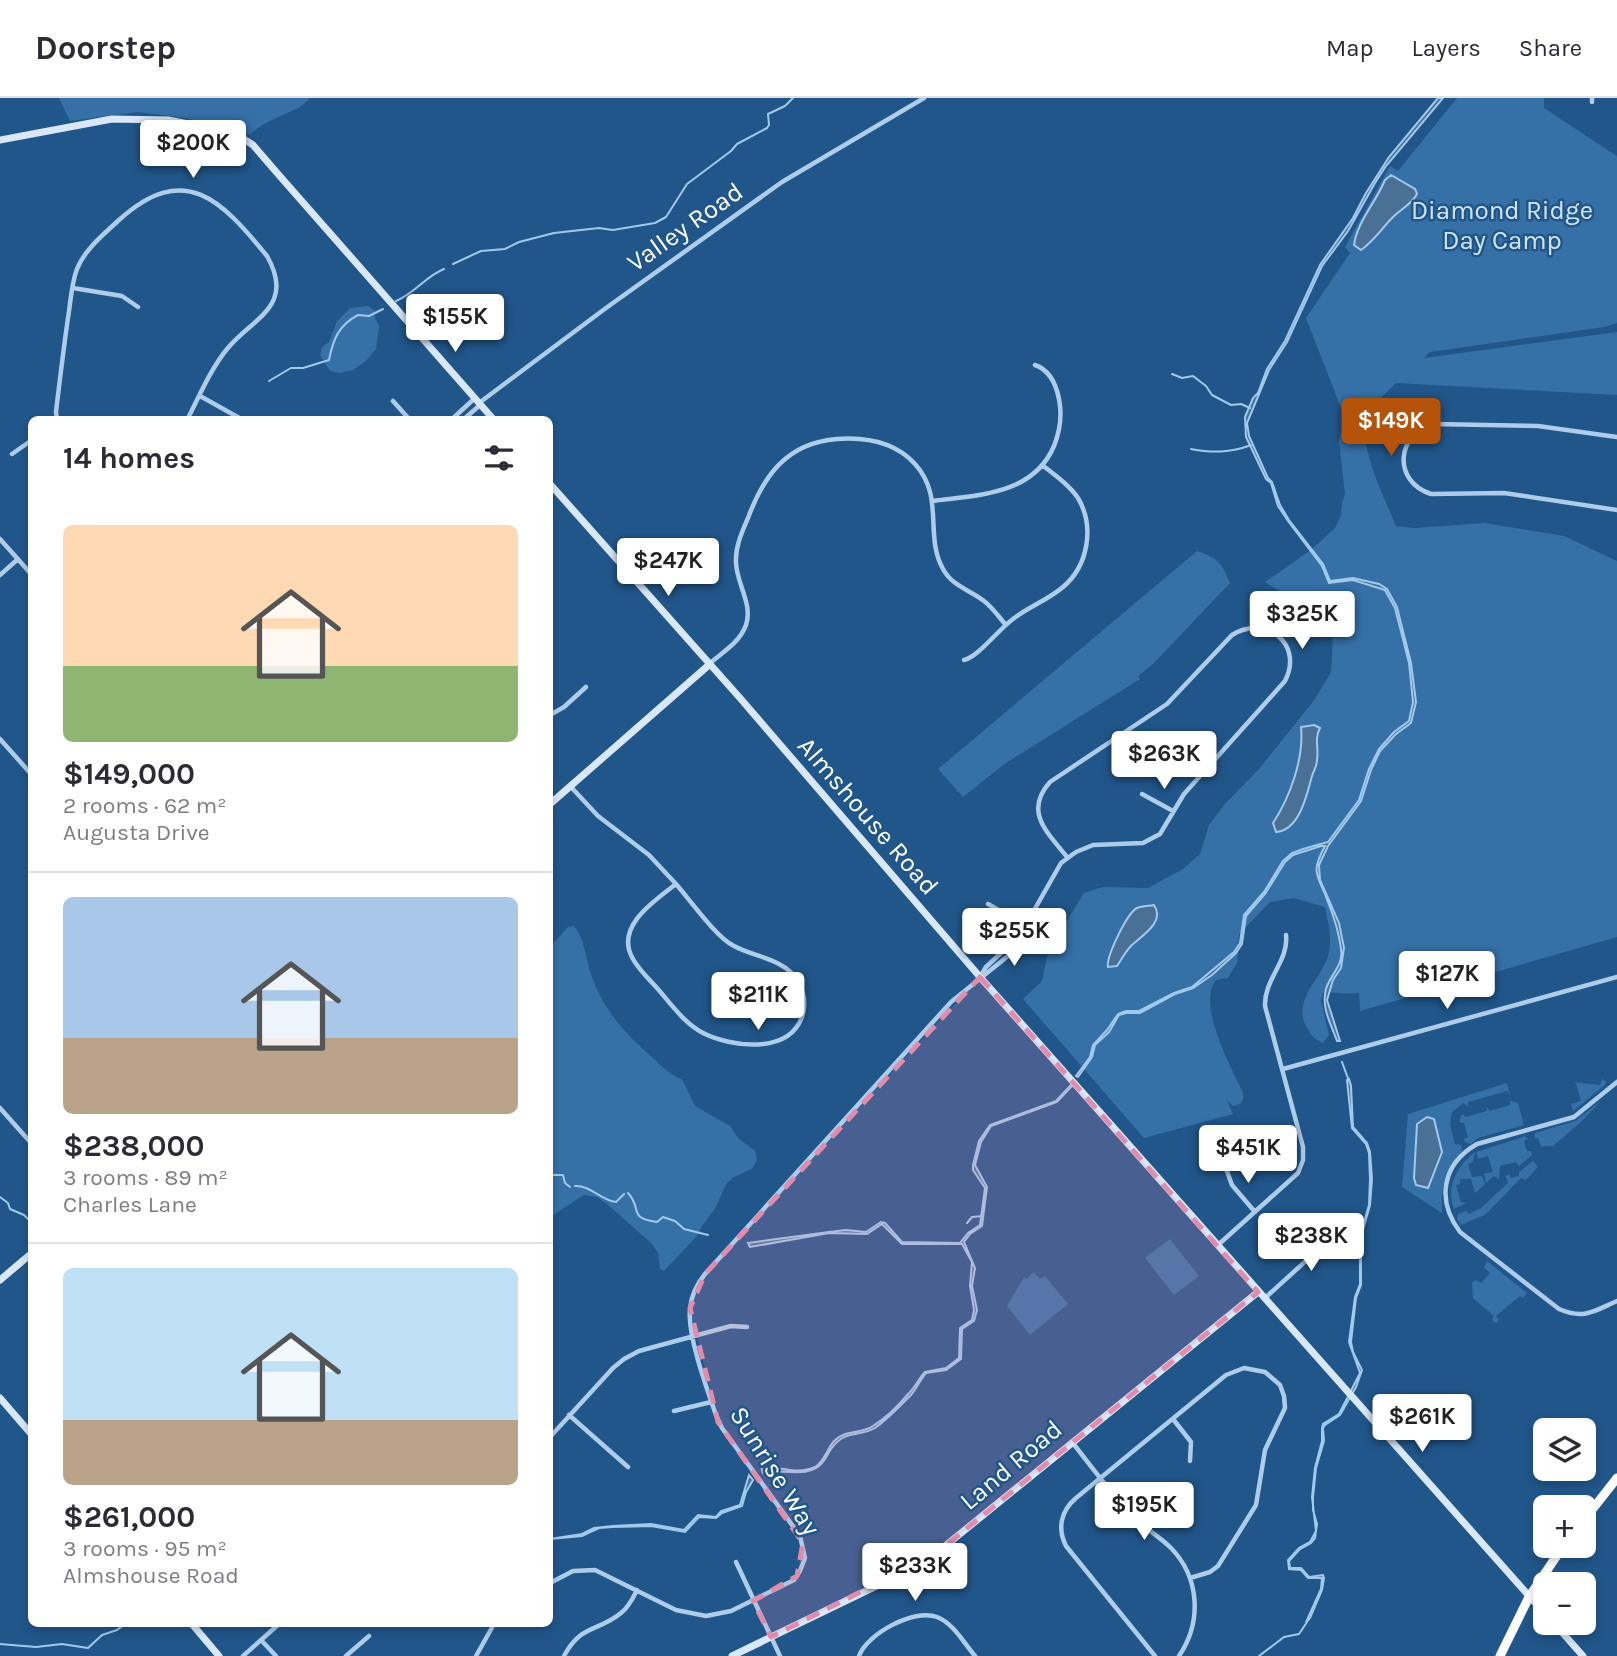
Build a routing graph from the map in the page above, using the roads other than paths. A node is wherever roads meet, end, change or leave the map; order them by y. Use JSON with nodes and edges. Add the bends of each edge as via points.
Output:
{"nodes":[{"id":1,"x":924,"y":98,"type":"edge"},
{"id":2,"x":0,"y":140,"type":"edge"},
{"id":3,"x":73,"y":288,"type":"junction"},
{"id":4,"x":138,"y":307,"type":"dead end"},
{"id":5,"x":1035,"y":365,"type":"dead end"},
{"id":6,"x":200,"y":396,"type":"junction"},
{"id":7,"x":393,"y":401,"type":"dead end"},
{"id":8,"x":478,"y":402,"type":"junction"},
{"id":9,"x":56,"y":416,"type":"edge"},
{"id":10,"x":189,"y":416,"type":"edge"},
{"id":11,"x":236,"y":416,"type":"edge"},
{"id":12,"x":406,"y":416,"type":"edge"},
{"id":13,"x":457,"y":416,"type":"edge"},
{"id":14,"x":466,"y":416,"type":"edge"},
{"id":15,"x":490,"y":416,"type":"edge"},
{"id":16,"x":1617,"y":437,"type":"edge"},
{"id":17,"x":28,"y":443,"type":"edge"},
{"id":18,"x":12,"y":454,"type":"dead end"},
{"id":19,"x":1042,"y":465,"type":"junction"},
{"id":20,"x":553,"y":487,"type":"edge"},
{"id":21,"x":933,"y":501,"type":"junction"},
{"id":22,"x":1617,"y":510,"type":"edge"},
{"id":23,"x":0,"y":539,"type":"edge"},
{"id":24,"x":18,"y":559,"type":"junction"},
{"id":25,"x":28,"y":570,"type":"edge"},
{"id":26,"x":0,"y":575,"type":"edge"},
{"id":27,"x":1005,"y":624,"type":"junction"},
{"id":28,"x":964,"y":660,"type":"dead end"},
{"id":29,"x":710,"y":664,"type":"junction"},
{"id":30,"x":586,"y":687,"type":"dead end"},
{"id":31,"x":553,"y":713,"type":"edge"},
{"id":32,"x":0,"y":739,"type":"edge"},
{"id":33,"x":28,"y":769,"type":"edge"},
{"id":34,"x":570,"y":786,"type":"junction"},
{"id":35,"x":1142,"y":794,"type":"dead end"},
{"id":36,"x":553,"y":801,"type":"edge"},
{"id":37,"x":1173,"y":811,"type":"junction"},
{"id":38,"x":1067,"y":857,"type":"junction"},
{"id":39,"x":676,"y":884,"type":"junction"},
{"id":40,"x":988,"y":904,"type":"dead end"},
{"id":41,"x":1025,"y":925,"type":"junction"},
{"id":42,"x":1286,"y":935,"type":"dead end"},
{"id":43,"x":980,"y":977,"type":"junction"},
{"id":44,"x":1617,"y":977,"type":"edge"},
{"id":45,"x":1283,"y":1069,"type":"junction"},
{"id":46,"x":1617,"y":1082,"type":"edge"},
{"id":47,"x":0,"y":1108,"type":"edge"},
{"id":48,"x":28,"y":1140,"type":"edge"},
{"id":49,"x":1225,"y":1166,"type":"dead end"},
{"id":50,"x":1255,"y":1212,"type":"junction"},
{"id":51,"x":1341,"y":1229,"type":"dead end"},
{"id":52,"x":1217,"y":1246,"type":"junction"},
{"id":53,"x":28,"y":1256,"type":"edge"},
{"id":54,"x":0,"y":1280,"type":"edge"},
{"id":55,"x":1258,"y":1292,"type":"junction"},
{"id":56,"x":1264,"y":1299,"type":"junction"},
{"id":57,"x":1617,"y":1301,"type":"edge"},
{"id":58,"x":747,"y":1327,"type":"dead end"},
{"id":59,"x":693,"y":1336,"type":"junction"},
{"id":60,"x":0,"y":1398,"type":"edge"},
{"id":61,"x":711,"y":1402,"type":"junction"},
{"id":62,"x":674,"y":1411,"type":"dead end"},
{"id":63,"x":569,"y":1415,"type":"junction"},
{"id":64,"x":1173,"y":1419,"type":"junction"},
{"id":65,"x":28,"y":1430,"type":"edge"},
{"id":66,"x":553,"y":1434,"type":"edge"},
{"id":67,"x":1072,"y":1442,"type":"junction"},
{"id":68,"x":1190,"y":1461,"type":"dead end"},
{"id":69,"x":628,"y":1466,"type":"dead end"},
{"id":70,"x":1100,"y":1478,"type":"junction"},
{"id":71,"x":1617,"y":1478,"type":"edge"},
{"id":72,"x":1596,"y":1505,"type":"edge"},
{"id":73,"x":1554,"y":1558,"type":"edge"},
{"id":74,"x":736,"y":1562,"type":"dead end"},
{"id":75,"x":1190,"y":1578,"type":"junction"},
{"id":76,"x":553,"y":1581,"type":"edge"},
{"id":77,"x":637,"y":1590,"type":"junction"},
{"id":78,"x":1529,"y":1597,"type":"junction"},
{"id":79,"x":753,"y":1601,"type":"junction"},
{"id":80,"x":1533,"y":1601,"type":"edge"},
{"id":81,"x":195,"y":1627,"type":"edge"},
{"id":82,"x":276,"y":1627,"type":"edge"},
{"id":83,"x":492,"y":1627,"type":"edge"},
{"id":84,"x":1564,"y":1635,"type":"edge"},
{"id":85,"x":369,"y":1636,"type":"dead end"},
{"id":86,"x":771,"y":1637,"type":"junction"},
{"id":87,"x":261,"y":1640,"type":"junction"},
{"id":88,"x":219,"y":1656,"type":"edge"},
{"id":89,"x":243,"y":1656,"type":"edge"},
{"id":90,"x":276,"y":1656,"type":"edge"},
{"id":91,"x":346,"y":1656,"type":"edge"},
{"id":92,"x":476,"y":1656,"type":"edge"},
{"id":93,"x":564,"y":1656,"type":"edge"},
{"id":94,"x":732,"y":1656,"type":"edge"},
{"id":95,"x":780,"y":1656,"type":"edge"},
{"id":96,"x":859,"y":1656,"type":"edge"},
{"id":97,"x":975,"y":1656,"type":"edge"},
{"id":98,"x":1155,"y":1656,"type":"edge"},
{"id":99,"x":1179,"y":1656,"type":"edge"},
{"id":100,"x":1500,"y":1656,"type":"edge"},
{"id":101,"x":1583,"y":1656,"type":"edge"}],
"edges":[{"from":1,"to":8,"type":"street","name":"Valley Road","via":[[782,183]]},
{"from":2,"to":8,"type":"main road","via":[[122,118],[169,120],[228,131],[245,139]]},
{"from":3,"to":4,"type":"street","via":[[122,296]]},
{"from":3,"to":6,"type":"street","via":[[78,266],[90,247],[141,202],[168,192],[187,192],[223,206],[268,256],[276,287],[267,313],[227,349]]},
{"from":3,"to":9,"type":"street"},
{"from":5,"to":19,"type":"street","via":[[1052,379],[1060,408],[1057,438]]},
{"from":6,"to":10,"type":"street"},
{"from":6,"to":11,"type":"street"},
{"from":7,"to":12,"type":"street"},
{"from":8,"to":13,"type":"street"},
{"from":8,"to":14,"type":"street"},
{"from":8,"to":15,"type":"main road"},
{"from":16,"to":22,"type":"street","via":[[1538,426],[1434,424],[1411,436],[1403,462],[1411,482],[1431,494],[1504,494]]},
{"from":17,"to":18,"type":"street"},
{"from":19,"to":21,"type":"street","via":[[1025,481],[1004,490]]},
{"from":19,"to":27,"type":"street","via":[[1077,498],[1087,524],[1087,543],[1066,584]]},
{"from":20,"to":29,"type":"main road","name":"Almshouse Road"},
{"from":21,"to":27,"type":"street","via":[[936,551],[944,573],[986,602]]},
{"from":21,"to":29,"type":"street","via":[[918,467],[882,443],[831,440],[791,455],[762,483],[739,541],[736,566],[748,609],[745,627]]},
{"from":23,"to":24,"type":"street"},
{"from":24,"to":25,"type":"street"},
{"from":24,"to":26,"type":"street"},
{"from":27,"to":28,"type":"street","via":[[973,657]]},
{"from":29,"to":34,"type":"main road"},
{"from":29,"to":43,"type":"main road","name":"Almshouse Road"},
{"from":30,"to":31,"type":"street"},
{"from":32,"to":33,"type":"street"},
{"from":34,"to":36,"type":"main road"},
{"from":34,"to":39,"type":"street","via":[[597,816],[649,855]]},
{"from":35,"to":37,"type":"street"},
{"from":37,"to":38,"type":"street","via":[[1164,828],[1150,840],[1093,845]]},
{"from":37,"to":38,"type":"street","via":[[1285,681],[1290,655],[1285,643],[1270,631],[1253,627],[1232,635],[1171,700],[1045,788],[1038,804],[1041,823]]},
{"from":38,"to":41,"type":"street","name":"Sunrise Way"},
{"from":39,"to":39,"type":"street","via":[[728,943],[781,965],[795,976],[804,1007],[790,1035],[758,1045],[708,1035],[688,1022],[634,961],[628,945],[631,927]]},
{"from":40,"to":41,"type":"street"},
{"from":41,"to":43,"type":"street","name":"Sunrise Way"},
{"from":42,"to":45,"type":"street","via":[[1287,949],[1265,1001]]},
{"from":43,"to":52,"type":"main road","name":"Almshouse Road"},
{"from":43,"to":59,"type":"street","name":"Sunrise Way","via":[[951,1002],[705,1274],[691,1300]]},
{"from":44,"to":45,"type":"street"},
{"from":45,"to":50,"type":"street","via":[[1304,1157],[1298,1173]]},
{"from":46,"to":57,"type":"street","via":[[1574,1117],[1469,1149],[1454,1163],[1446,1194],[1446,1206],[1460,1232],[1559,1309],[1573,1315],[1588,1314]]},
{"from":47,"to":48,"type":"street"},
{"from":49,"to":50,"type":"street","via":[[1232,1185]]},
{"from":50,"to":52,"type":"street"},
{"from":51,"to":56,"type":"street"},
{"from":52,"to":55,"type":"main road","name":"Almshouse Road"},
{"from":53,"to":54,"type":"main road"},
{"from":55,"to":56,"type":"main road","name":"Almshouse Road"},
{"from":55,"to":67,"type":"main road","name":"Land Road"},
{"from":56,"to":78,"type":"main road","name":"Almshouse Road"},
{"from":58,"to":59,"type":"street","via":[[731,1326]]},
{"from":59,"to":61,"type":"street","name":"Sunrise Way"},
{"from":59,"to":63,"type":"street","via":[[624,1359]]},
{"from":60,"to":65,"type":"main road"},
{"from":61,"to":62,"type":"street"},
{"from":61,"to":79,"type":"street","name":"Sunrise Way","via":[[722,1428],[803,1543],[803,1564],[794,1580]]},
{"from":63,"to":66,"type":"street"},
{"from":63,"to":69,"type":"street"},
{"from":64,"to":68,"type":"street","via":[[1191,1442]]},
{"from":64,"to":70,"type":"street"},
{"from":64,"to":75,"type":"street","via":[[1226,1375],[1244,1368],[1270,1375],[1284,1396],[1284,1414],[1265,1450],[1256,1505],[1218,1566]]},
{"from":67,"to":70,"type":"street"},
{"from":67,"to":86,"type":"main road","name":"Land Road","via":[[934,1555]]},
{"from":70,"to":75,"type":"street","via":[[1134,1517],[1172,1549]]},
{"from":70,"to":98,"type":"street","via":[[1066,1508],[1062,1537]]},
{"from":71,"to":72,"type":"highway"},
{"from":73,"to":78,"type":"highway"},
{"from":74,"to":79,"type":"street"},
{"from":75,"to":99,"type":"street","via":[[1195,1596],[1193,1624]]},
{"from":76,"to":77,"type":"street","name":"Sunrise Way","via":[[589,1569]]},
{"from":77,"to":79,"type":"street","name":"Sunrise Way","via":[[699,1616],[726,1613]]},
{"from":77,"to":93,"type":"street","via":[[624,1611],[581,1634]]},
{"from":78,"to":80,"type":"main road","name":"Almshouse Road"},
{"from":78,"to":100,"type":"highway"},
{"from":79,"to":86,"type":"street"},
{"from":81,"to":88,"type":"main road"},
{"from":82,"to":87,"type":"street"},
{"from":83,"to":92,"type":"street"},
{"from":84,"to":101,"type":"main road"},
{"from":85,"to":91,"type":"street"},
{"from":86,"to":94,"type":"main road","name":"Land Road"},
{"from":86,"to":95,"type":"street"},
{"from":87,"to":89,"type":"street"},
{"from":87,"to":90,"type":"street"},
{"from":96,"to":97,"type":"street","via":[[875,1635],[923,1615],[948,1624]]}]}
